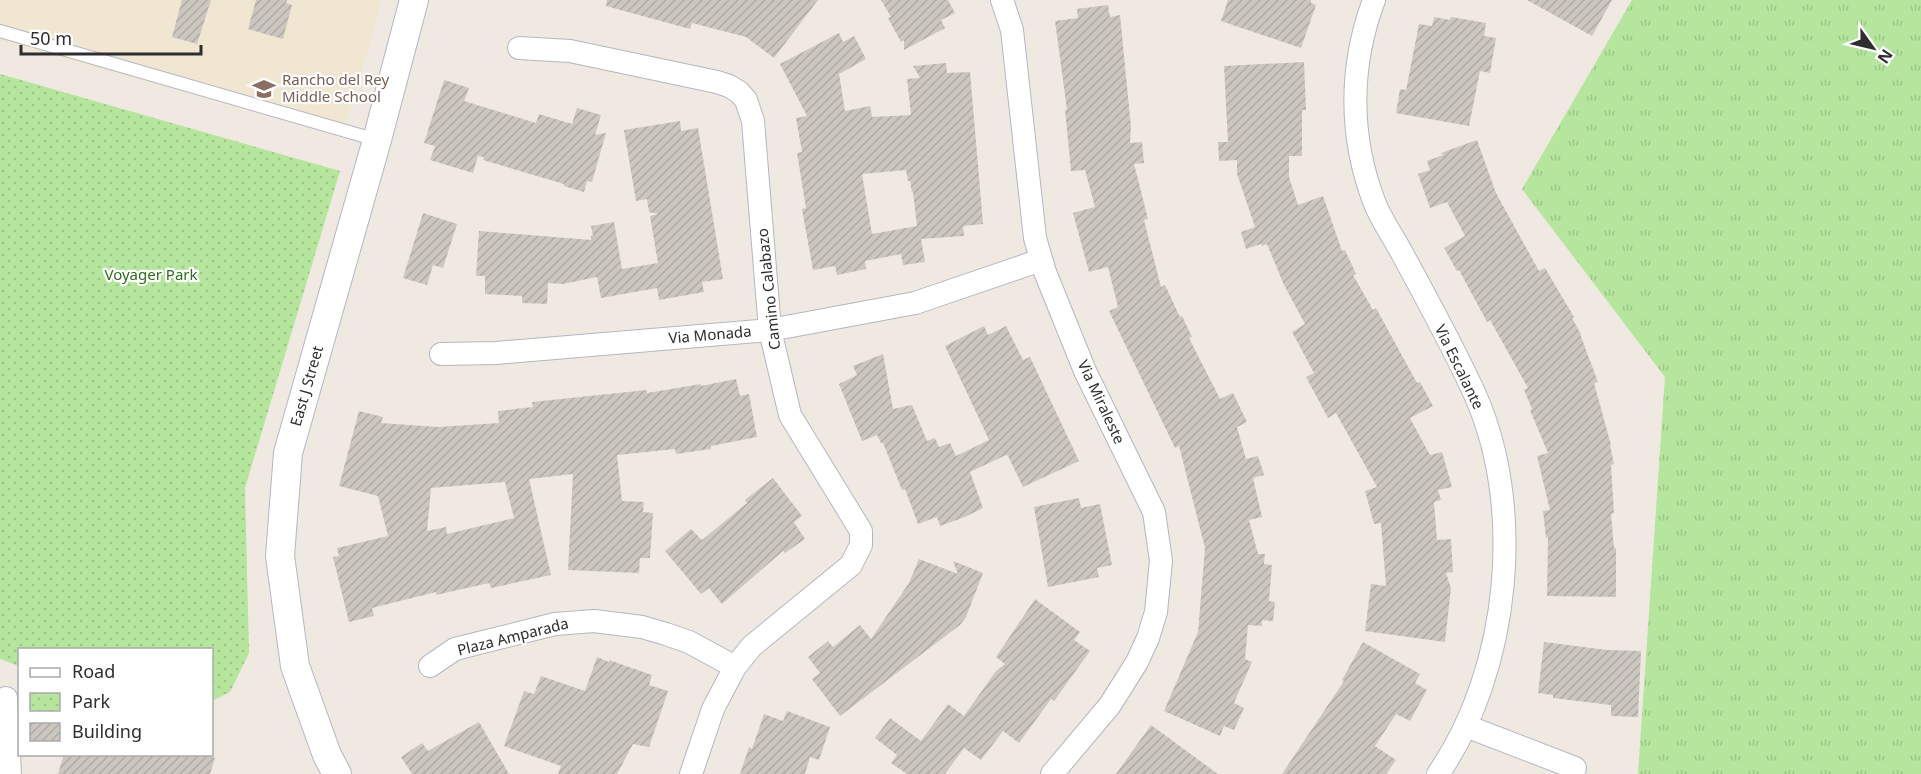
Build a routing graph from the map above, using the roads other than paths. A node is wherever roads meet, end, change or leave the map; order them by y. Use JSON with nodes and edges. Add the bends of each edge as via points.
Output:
{"nodes":[{"id":1,"x":414,"y":0,"type":"edge"},
{"id":2,"x":1002,"y":0,"type":"edge"},
{"id":3,"x":1374,"y":0,"type":"edge"},
{"id":4,"x":0,"y":31,"type":"edge"},
{"id":5,"x":519,"y":48,"type":"dead end"},
{"id":6,"x":377,"y":140,"type":"junction"},
{"id":7,"x":1041,"y":260,"type":"junction"},
{"id":8,"x":770,"y":330,"type":"junction"},
{"id":9,"x":441,"y":354,"type":"dead end"},
{"id":10,"x":430,"y":666,"type":"dead end"},
{"id":11,"x":735,"y":668,"type":"junction"},
{"id":12,"x":6,"y":698,"type":"dead end"},
{"id":13,"x":1466,"y":726,"type":"junction"},
{"id":14,"x":1575,"y":768,"type":"dead end"},
{"id":15,"x":10,"y":774,"type":"edge"},
{"id":16,"x":337,"y":774,"type":"edge"},
{"id":17,"x":691,"y":774,"type":"edge"},
{"id":18,"x":1052,"y":774,"type":"edge"},
{"id":19,"x":1437,"y":774,"type":"edge"}],
"edges":[{"from":1,"to":6,"type":"street","name":"East J Street"},
{"from":2,"to":7,"type":"street","name":"Via Miraleste","via":[[1012,30],[1035,238]]},
{"from":3,"to":13,"type":"street","name":"Via Escalante","via":[[1358,52],[1355,83],[1363,167],[1376,205],[1473,390],[1495,459],[1502,503],[1504,558],[1498,625]]},
{"from":4,"to":6,"type":"lane"},
{"from":5,"to":8,"type":"street","name":"Camino Calabazo","via":[[570,51],[699,77],[739,92],[753,121]]},
{"from":6,"to":16,"type":"street","name":"East J Street","via":[[288,453],[280,556],[296,666]]},
{"from":7,"to":8,"type":"street","name":"Via Monada","via":[[915,303]]},
{"from":7,"to":18,"type":"street","name":"Via Miraleste","via":[[1085,371],[1154,512],[1161,561],[1156,612],[1137,662],[1110,705]]},
{"from":8,"to":9,"type":"street","name":"Via Monada","via":[[496,353]]},
{"from":8,"to":11,"type":"street","name":"Camino Calabazo","via":[[790,415],[861,531],[861,545],[851,565],[752,646]]},
{"from":10,"to":11,"type":"street","name":"Plaza Amparada","via":[[465,647],[555,624],[594,621],[666,634]]},
{"from":11,"to":17,"type":"street","name":"Camino Calabazo","via":[[713,709]]},
{"from":12,"to":15,"type":"street"},
{"from":13,"to":14,"type":"street"},
{"from":13,"to":19,"type":"street","name":"Via Escalante"}]}
